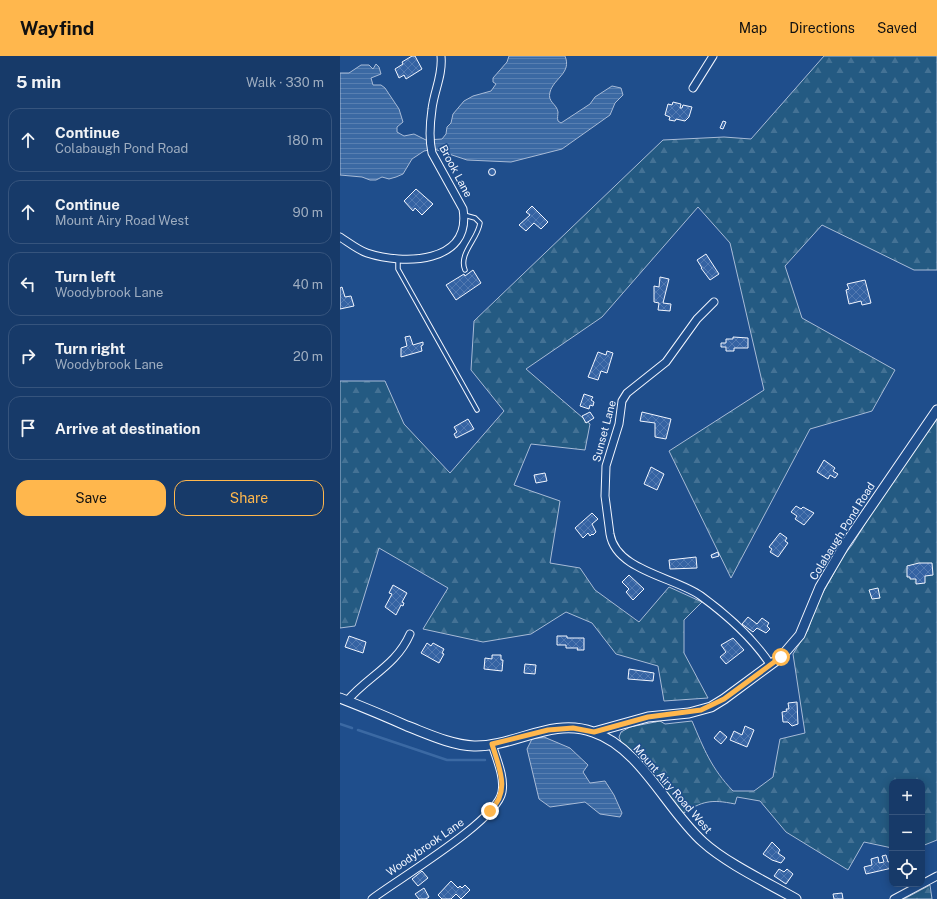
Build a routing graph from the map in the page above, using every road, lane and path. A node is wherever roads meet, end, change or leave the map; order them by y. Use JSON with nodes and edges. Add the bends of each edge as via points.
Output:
{"nodes":[{"id":1,"x":441,"y":56,"type":"edge"},
{"id":2,"x":713,"y":56,"type":"edge"},
{"id":3,"x":693,"y":88,"type":"dead end"},
{"id":4,"x":464,"y":214,"type":"junction"},
{"id":5,"x":340,"y":237,"type":"edge"},
{"id":6,"x":398,"y":258,"type":"junction"},
{"id":7,"x":465,"y":270,"type":"dead end"},
{"id":8,"x":714,"y":302,"type":"dead end"},
{"id":9,"x":477,"y":410,"type":"dead end"},
{"id":10,"x":937,"y":410,"type":"edge"},
{"id":11,"x":410,"y":634,"type":"dead end"},
{"id":12,"x":770,"y":664,"type":"junction"},
{"id":13,"x":343,"y":699,"type":"edge"},
{"id":14,"x":594,"y":732,"type":"junction"},
{"id":15,"x":492,"y":744,"type":"junction"},
{"id":16,"x":937,"y":876,"type":"edge"},
{"id":17,"x":372,"y":899,"type":"edge"},
{"id":18,"x":796,"y":899,"type":"edge"},
{"id":19,"x":894,"y":899,"type":"edge"}],
"edges":[{"from":1,"to":4,"type":"street","name":"Brook Lane","via":[[440,78],[432,109],[432,153]]},
{"from":2,"to":3,"type":"street"},
{"from":4,"to":6,"type":"street","name":"Brook Lane","via":[[460,236],[440,255],[424,259]]},
{"from":4,"to":7,"type":"lane","via":[[472,216],[480,223],[467,252]]},
{"from":5,"to":6,"type":"street","name":"Brook Lane","via":[[366,253]]},
{"from":6,"to":9,"type":"lane","via":[[398,269]]},
{"from":8,"to":12,"type":"street","name":"Sunset Lane","via":[[697,319],[666,362],[622,401],[618,430],[606,466],[605,496],[610,534],[617,551],[633,563],[693,591],[746,635]]},
{"from":10,"to":12,"type":"street","name":"Colabaugh Pond Road","via":[[837,558],[820,587],[800,635]]},
{"from":11,"to":13,"type":"street","via":[[390,664]]},
{"from":12,"to":14,"type":"street","name":"Colabaugh Pond Road","via":[[712,707],[690,713],[648,717]]},
{"from":13,"to":15,"type":"street","name":"Mount Airy Road West","via":[[446,741],[472,746]]},
{"from":14,"to":15,"type":"street","name":"Mount Airy Road West","via":[[573,728],[548,730]]},
{"from":14,"to":18,"type":"street","name":"Mount Airy Road West","via":[[625,752],[704,844]]},
{"from":15,"to":17,"type":"street","name":"Woodybrook Lane","via":[[501,776],[502,792],[495,806],[464,836]]},
{"from":16,"to":19,"type":"street"}]}
